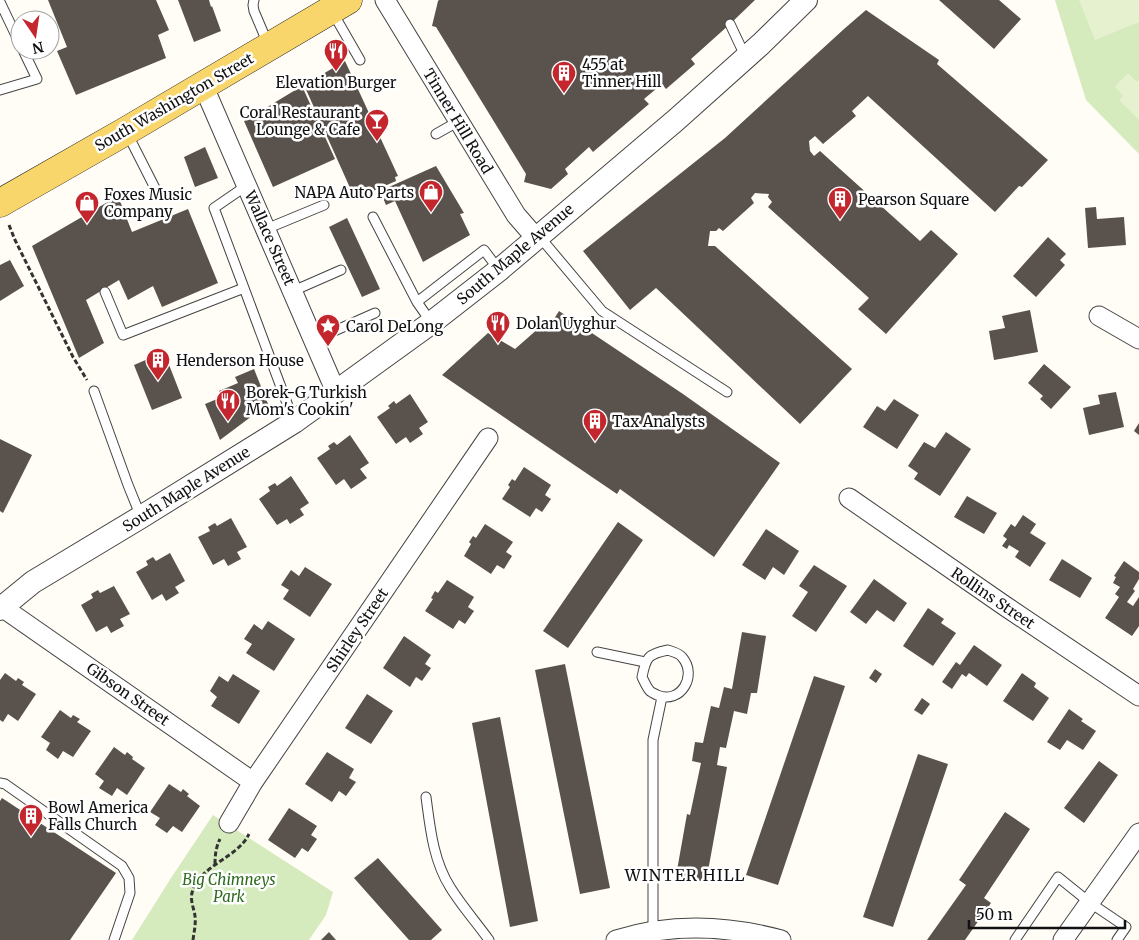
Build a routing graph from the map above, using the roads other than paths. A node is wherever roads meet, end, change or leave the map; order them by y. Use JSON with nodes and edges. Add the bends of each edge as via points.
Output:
{"nodes":[{"id":1,"x":254,"y":0,"type":"edge"},
{"id":2,"x":385,"y":0,"type":"edge"},
{"id":3,"x":806,"y":0,"type":"edge"},
{"id":4,"x":0,"y":2,"type":"edge"},
{"id":5,"x":340,"y":5,"type":"edge"},
{"id":6,"x":10,"y":23,"type":"edge"},
{"id":7,"x":730,"y":24,"type":"dead end"},
{"id":8,"x":269,"y":47,"type":"junction"},
{"id":9,"x":746,"y":58,"type":"junction"},
{"id":10,"x":28,"y":60,"type":"edge"},
{"id":11,"x":360,"y":60,"type":"dead end"},
{"id":12,"x":203,"y":85,"type":"junction"},
{"id":13,"x":0,"y":90,"type":"edge"},
{"id":14,"x":459,"y":121,"type":"junction"},
{"id":15,"x":126,"y":131,"type":"junction"},
{"id":16,"x":436,"y":134,"type":"dead end"},
{"id":17,"x":246,"y":186,"type":"junction"},
{"id":18,"x":158,"y":194,"type":"dead end"},
{"id":19,"x":0,"y":203,"type":"edge"},
{"id":20,"x":324,"y":205,"type":"dead end"},
{"id":21,"x":373,"y":217,"type":"dead end"},
{"id":22,"x":266,"y":229,"type":"junction"},
{"id":23,"x":537,"y":237,"type":"junction"},
{"id":24,"x":341,"y":270,"type":"dead end"},
{"id":25,"x":499,"y":270,"type":"junction"},
{"id":26,"x":244,"y":288,"type":"junction"},
{"id":27,"x":293,"y":291,"type":"junction"},
{"id":28,"x":105,"y":292,"type":"dead end"},
{"id":29,"x":417,"y":302,"type":"junction"},
{"id":30,"x":375,"y":313,"type":"dead end"},
{"id":31,"x":1099,"y":316,"type":"dead end"},
{"id":32,"x":431,"y":323,"type":"junction"},
{"id":33,"x":1139,"y":339,"type":"edge"},
{"id":34,"x":314,"y":340,"type":"junction"},
{"id":35,"x":94,"y":391,"type":"road end"},
{"id":36,"x":336,"y":392,"type":"junction"},
{"id":37,"x":726,"y":392,"type":"dead end"},
{"id":38,"x":294,"y":422,"type":"junction"},
{"id":39,"x":488,"y":438,"type":"dead end"},
{"id":40,"x":849,"y":498,"type":"dead end"},
{"id":41,"x":141,"y":518,"type":"junction"},
{"id":42,"x":1,"y":608,"type":"edge"},
{"id":43,"x":598,"y":652,"type":"dead end"},
{"id":44,"x":645,"y":662,"type":"junction"},
{"id":45,"x":1139,"y":696,"type":"edge"},
{"id":46,"x":662,"y":697,"type":"junction"},
{"id":47,"x":253,"y":782,"type":"junction"},
{"id":48,"x":0,"y":783,"type":"edge"},
{"id":49,"x":426,"y":797,"type":"dead end"},
{"id":50,"x":229,"y":823,"type":"road end"},
{"id":51,"x":1138,"y":838,"type":"edge"},
{"id":52,"x":1089,"y":902,"type":"junction"},
{"id":53,"x":653,"y":931,"type":"junction"},
{"id":54,"x":114,"y":940,"type":"edge"},
{"id":55,"x":489,"y":940,"type":"edge"},
{"id":56,"x":616,"y":940,"type":"edge"},
{"id":57,"x":781,"y":940,"type":"edge"},
{"id":58,"x":1015,"y":940,"type":"edge"},
{"id":59,"x":1062,"y":940,"type":"edge"},
{"id":60,"x":1117,"y":940,"type":"edge"}],
"edges":[{"from":1,"to":8,"type":"lane","via":[[254,11]]},
{"from":2,"to":14,"type":"street","name":"Tinner Hill Road"},
{"from":3,"to":9,"type":"street","name":"South Maple Avenue"},
{"from":4,"to":6,"type":"lane"},
{"from":5,"to":8,"type":"main road","name":"South Washington Street"},
{"from":5,"to":11,"type":"lane"},
{"from":7,"to":9,"type":"lane"},
{"from":8,"to":12,"type":"main road","name":"South Washington Street"},
{"from":9,"to":23,"type":"street","name":"South Maple Avenue"},
{"from":10,"to":13,"type":"lane","via":[[37,79]]},
{"from":12,"to":15,"type":"main road","name":"South Washington Street"},
{"from":12,"to":17,"type":"street","name":"Wallace Street"},
{"from":14,"to":16,"type":"lane"},
{"from":14,"to":23,"type":"street","name":"Tinner Hill Road","via":[[516,215]]},
{"from":15,"to":18,"type":"lane"},
{"from":15,"to":19,"type":"main road","name":"South Washington Street"},
{"from":17,"to":22,"type":"street","name":"Wallace Street"},
{"from":17,"to":26,"type":"lane","via":[[214,208]]},
{"from":20,"to":22,"type":"lane"},
{"from":21,"to":29,"type":"lane"},
{"from":22,"to":27,"type":"street","name":"Wallace Street"},
{"from":23,"to":25,"type":"street","name":"South Maple Avenue"},
{"from":23,"to":37,"type":"lane","via":[[602,311]]},
{"from":24,"to":27,"type":"lane"},
{"from":25,"to":29,"type":"lane","via":[[484,250]]},
{"from":25,"to":32,"type":"street","name":"South Maple Avenue"},
{"from":26,"to":28,"type":"lane","via":[[123,335]]},
{"from":26,"to":38,"type":"lane"},
{"from":27,"to":34,"type":"street","name":"Wallace Street"},
{"from":29,"to":32,"type":"lane"},
{"from":30,"to":34,"type":"lane"},
{"from":31,"to":33,"type":"street"},
{"from":32,"to":36,"type":"street","name":"South Maple Avenue"},
{"from":34,"to":36,"type":"street","name":"Wallace Street"},
{"from":35,"to":41,"type":"lane"},
{"from":36,"to":38,"type":"street","name":"South Maple Avenue"},
{"from":38,"to":41,"type":"street","name":"South Maple Avenue"},
{"from":39,"to":47,"type":"street","name":"Shirley Street"},
{"from":40,"to":45,"type":"street","name":"Rollins Street"},
{"from":41,"to":42,"type":"street","name":"South Maple Avenue","via":[[33,582]]},
{"from":42,"to":47,"type":"street","name":"Gibson Street"},
{"from":43,"to":44,"type":"lane"},
{"from":44,"to":46,"type":"lane","via":[[642,677],[650,692]]},
{"from":44,"to":46,"type":"lane","via":[[654,652],[668,650],[682,656],[689,669],[686,686],[671,697]]},
{"from":46,"to":53,"type":"lane","via":[[653,740]]},
{"from":47,"to":50,"type":"street","name":"Shirley Street"},
{"from":48,"to":54,"type":"lane","via":[[122,866],[130,892]]},
{"from":49,"to":55,"type":"lane","via":[[438,861],[450,886]]},
{"from":51,"to":52,"type":"street"},
{"from":52,"to":58,"type":"lane","via":[[1058,877]]},
{"from":52,"to":59,"type":"street"},
{"from":52,"to":60,"type":"lane","via":[[1126,926]]},
{"from":53,"to":56,"type":"street"},
{"from":53,"to":57,"type":"street","via":[[716,928]]}]}
